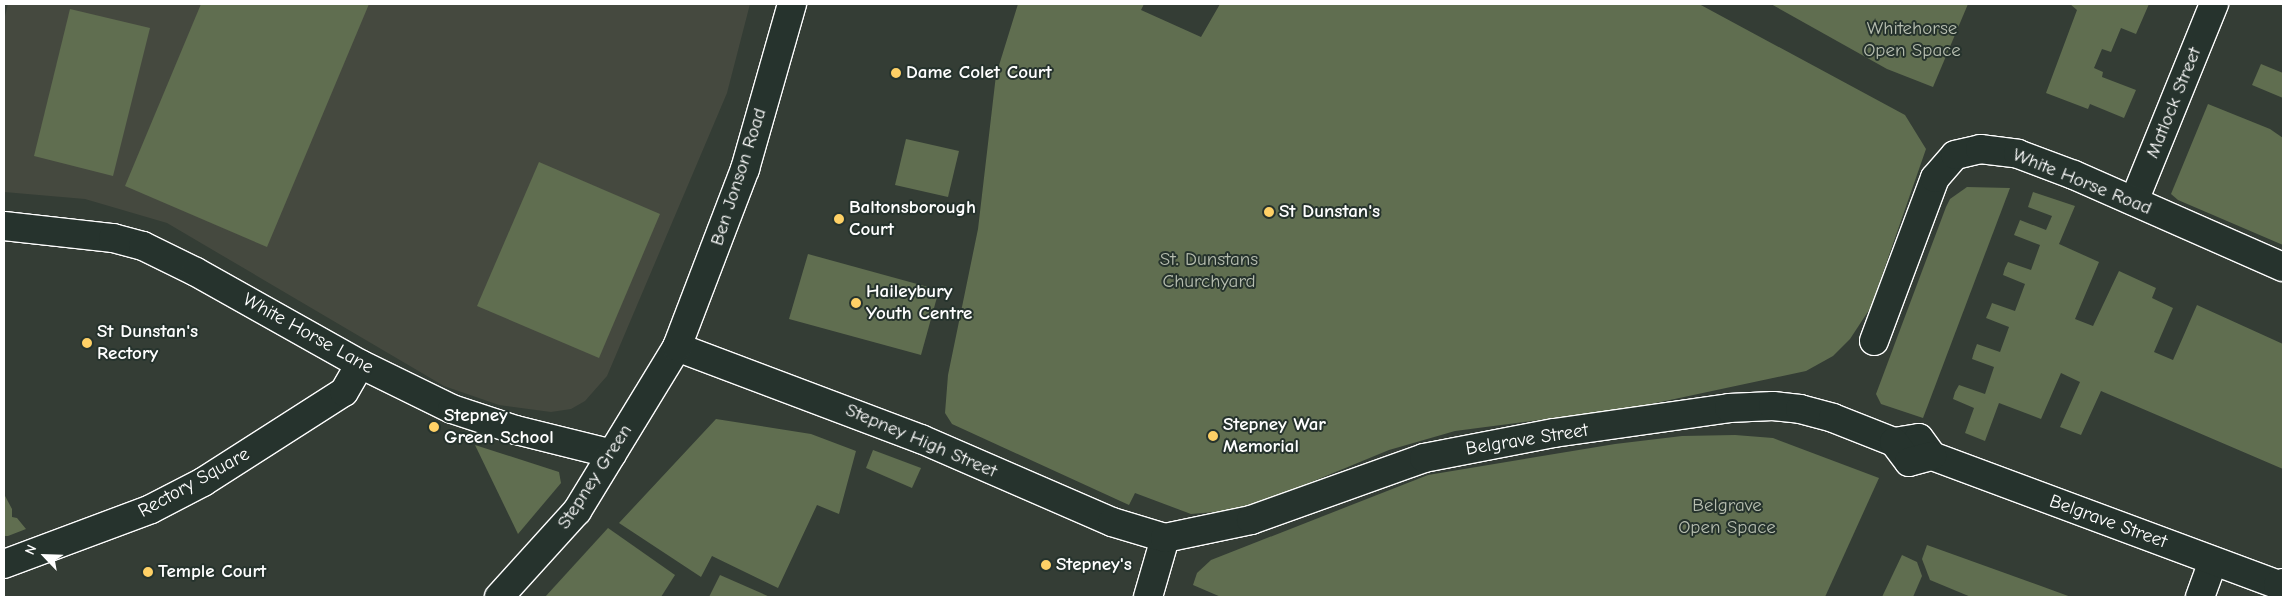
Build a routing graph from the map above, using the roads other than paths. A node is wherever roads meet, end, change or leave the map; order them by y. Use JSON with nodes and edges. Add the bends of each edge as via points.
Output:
{"nodes":[{"id":1,"x":792,"y":4,"type":"edge"},
{"id":2,"x":2214,"y":4,"type":"edge"},
{"id":3,"x":2134,"y":201,"type":"junction"},
{"id":4,"x":4,"y":226,"type":"edge"},
{"id":5,"x":2283,"y":267,"type":"edge"},
{"id":6,"x":1874,"y":341,"type":"dead end"},
{"id":7,"x":677,"y":347,"type":"junction"},
{"id":8,"x":360,"y":364,"type":"junction"},
{"id":9,"x":612,"y":454,"type":"junction"},
{"id":10,"x":1165,"y":538,"type":"junction"},
{"id":11,"x":2213,"y":560,"type":"junction"},
{"id":12,"x":4,"y":564,"type":"edge"},
{"id":13,"x":2282,"y":585,"type":"edge"},
{"id":14,"x":499,"y":597,"type":"edge"},
{"id":15,"x":1149,"y":597,"type":"edge"},
{"id":16,"x":2200,"y":597,"type":"edge"}],
"edges":[{"from":1,"to":7,"type":"main road","name":"Ben Jonson Road","via":[[745,169]]},
{"from":2,"to":3,"type":"main road","name":"Matlock Street"},
{"from":3,"to":5,"type":"main road","name":"White Horse Road"},
{"from":3,"to":6,"type":"main road","name":"White Horse Road","via":[[2003,150],[1980,148],[1954,155],[1935,178]]},
{"from":4,"to":8,"type":"main road","name":"White Horse Lane","via":[[113,238],[143,246]]},
{"from":7,"to":9,"type":"main road","name":"Stepney Green"},
{"from":7,"to":10,"type":"main road","name":"Stepney High Street","via":[[921,439],[1119,525]]},
{"from":8,"to":9,"type":"main road","name":"White Horse Lane","via":[[468,415]]},
{"from":8,"to":12,"type":"main road","name":"Rectory Square","via":[[344,392],[203,482],[142,512]]},
{"from":9,"to":14,"type":"main road","name":"Stepney Green","via":[[577,511]]},
{"from":10,"to":11,"type":"main road","name":"Belgrave Street","via":[[1251,520],[1424,458],[1554,433],[1754,405],[1800,409],[1894,442],[1915,437],[1923,439],[1932,456]]},
{"from":10,"to":15,"type":"main road"},
{"from":11,"to":13,"type":"main road","name":"Belgrave Street"},
{"from":11,"to":16,"type":"main road"}]}
